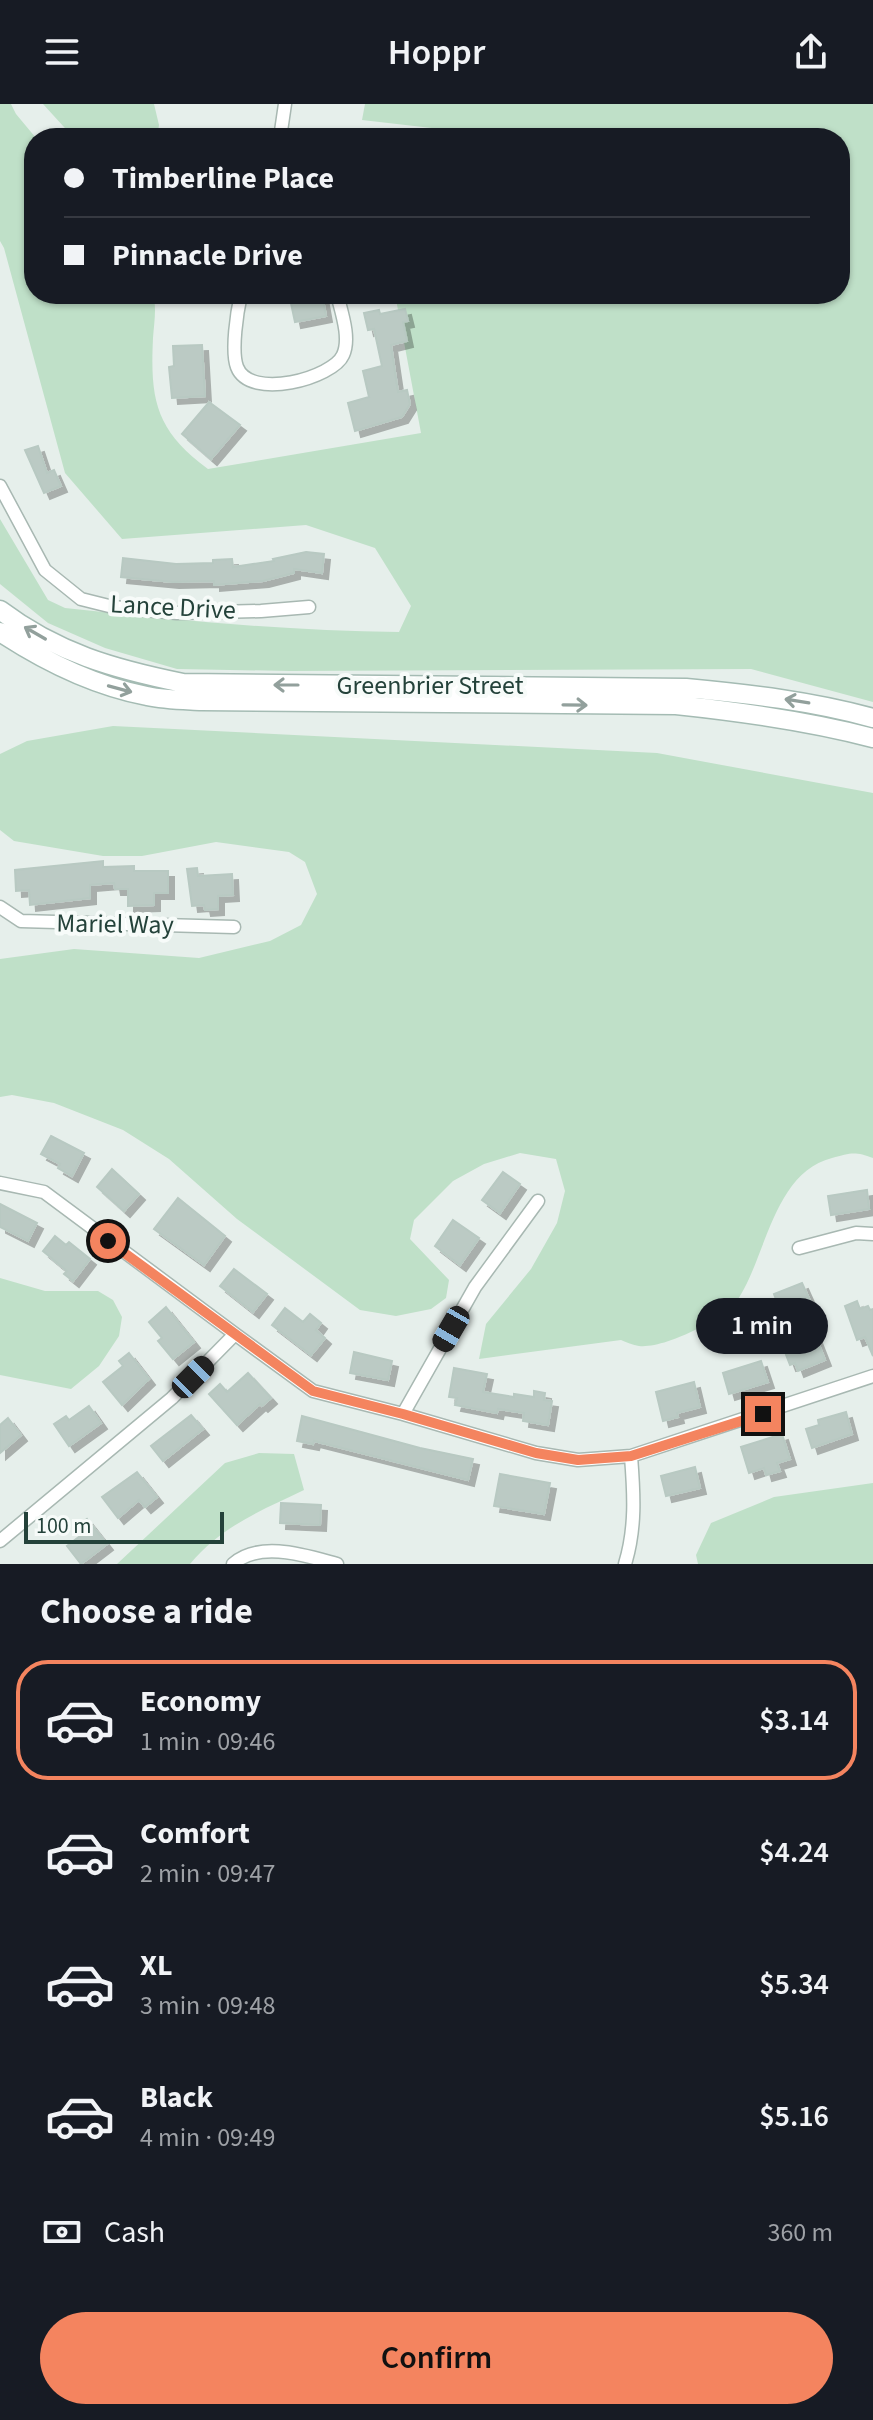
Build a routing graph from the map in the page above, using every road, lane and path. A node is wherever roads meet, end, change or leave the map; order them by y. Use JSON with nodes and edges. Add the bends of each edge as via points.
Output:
{"nodes":[{"id":1,"x":285,"y":104,"type":"edge"},
{"id":2,"x":281,"y":128,"type":"edge"},
{"id":3,"x":238,"y":304,"type":"edge"},
{"id":4,"x":339,"y":304,"type":"edge"},
{"id":5,"x":0,"y":486,"type":"edge"},
{"id":6,"x":309,"y":607,"type":"dead end"},
{"id":7,"x":0,"y":610,"type":"edge"},
{"id":8,"x":0,"y":632,"type":"edge"},
{"id":9,"x":873,"y":718,"type":"edge"},
{"id":10,"x":873,"y":738,"type":"edge"},
{"id":11,"x":0,"y":907,"type":"edge"},
{"id":12,"x":234,"y":927,"type":"dead end"},
{"id":13,"x":0,"y":1183,"type":"edge"},
{"id":14,"x":538,"y":1201,"type":"dead end"},
{"id":15,"x":873,"y":1234,"type":"edge"},
{"id":16,"x":799,"y":1248,"type":"dead end"},
{"id":17,"x":235,"y":1334,"type":"junction"},
{"id":18,"x":873,"y":1376,"type":"edge"},
{"id":19,"x":403,"y":1414,"type":"junction"},
{"id":20,"x":631,"y":1456,"type":"junction"},
{"id":21,"x":0,"y":1541,"type":"edge"},
{"id":22,"x":233,"y":1564,"type":"edge"},
{"id":23,"x":337,"y":1564,"type":"edge"},
{"id":24,"x":625,"y":1564,"type":"edge"}],
"edges":[{"from":1,"to":2,"type":"street"},
{"from":3,"to":4,"type":"street","via":[[237,368],[250,382],[271,386],[319,374],[342,358]]},
{"from":5,"to":6,"type":"street","name":"Lance Drive","via":[[45,570],[81,599],[177,613]]},
{"from":9,"to":7,"type":"main road","name":"Greenbrier Street","one_way":true,"via":[[792,700],[686,688],[183,683],[119,670],[66,651]]},
{"from":8,"to":10,"type":"main road","name":"Greenbrier Street","one_way":true,"via":[[69,670],[149,697],[676,705],[821,724]]},
{"from":11,"to":12,"type":"street","name":"Mariel Way","via":[[21,921]]},
{"from":13,"to":17,"type":"street","via":[[44,1192]]},
{"from":14,"to":19,"type":"street","via":[[475,1287]]},
{"from":15,"to":16,"type":"street","via":[[856,1233]]},
{"from":17,"to":19,"type":"street","via":[[313,1391]]},
{"from":17,"to":21,"type":"street","via":[[172,1398]]},
{"from":18,"to":20,"type":"street"},
{"from":19,"to":20,"type":"street","via":[[536,1453],[578,1460]]},
{"from":20,"to":24,"type":"street","via":[[635,1511]]},
{"from":22,"to":23,"type":"street","via":[[253,1553],[295,1553]]}]}
